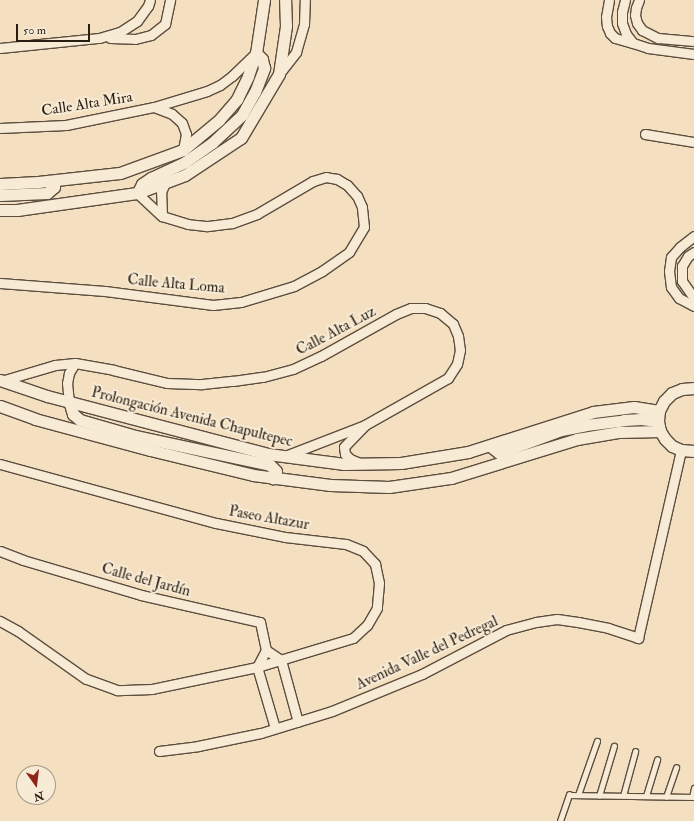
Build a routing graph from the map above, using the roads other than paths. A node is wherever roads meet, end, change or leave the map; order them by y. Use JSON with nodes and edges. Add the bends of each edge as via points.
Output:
{"nodes":[{"id":1,"x":150,"y":0,"type":"edge"},
{"id":2,"x":170,"y":0,"type":"edge"},
{"id":3,"x":264,"y":0,"type":"edge"},
{"id":4,"x":285,"y":0,"type":"edge"},
{"id":5,"x":305,"y":0,"type":"edge"},
{"id":6,"x":609,"y":0,"type":"edge"},
{"id":7,"x":625,"y":0,"type":"edge"},
{"id":8,"x":639,"y":0,"type":"edge"},
{"id":9,"x":99,"y":38,"type":"junction"},
{"id":10,"x":694,"y":41,"type":"edge"},
{"id":11,"x":633,"y":43,"type":"junction"},
{"id":12,"x":0,"y":48,"type":"edge"},
{"id":13,"x":256,"y":53,"type":"junction"},
{"id":14,"x":694,"y":54,"type":"edge"},
{"id":15,"x":279,"y":74,"type":"junction"},
{"id":16,"x":154,"y":108,"type":"junction"},
{"id":17,"x":0,"y":128,"type":"edge"},
{"id":18,"x":645,"y":134,"type":"dead end"},
{"id":19,"x":694,"y":142,"type":"edge"},
{"id":20,"x":183,"y":150,"type":"junction"},
{"id":21,"x":49,"y":181,"type":"junction"},
{"id":22,"x":165,"y":183,"type":"junction"},
{"id":23,"x":0,"y":184,"type":"edge"},
{"id":24,"x":137,"y":193,"type":"junction"},
{"id":25,"x":0,"y":195,"type":"edge"},
{"id":26,"x":0,"y":210,"type":"edge"},
{"id":27,"x":162,"y":216,"type":"junction"},
{"id":28,"x":694,"y":236,"type":"edge"},
{"id":29,"x":694,"y":252,"type":"edge"},
{"id":30,"x":0,"y":283,"type":"edge"},
{"id":31,"x":694,"y":298,"type":"edge"},
{"id":32,"x":694,"y":306,"type":"edge"},
{"id":33,"x":76,"y":363,"type":"junction"},
{"id":34,"x":0,"y":380,"type":"edge"},
{"id":35,"x":694,"y":388,"type":"edge"},
{"id":36,"x":69,"y":401,"type":"junction"},
{"id":37,"x":0,"y":406,"type":"edge"},
{"id":38,"x":659,"y":421,"type":"junction"},
{"id":39,"x":365,"y":425,"type":"junction"},
{"id":40,"x":681,"y":450,"type":"junction"},
{"id":41,"x":694,"y":451,"type":"edge"},
{"id":42,"x":284,"y":456,"type":"junction"},
{"id":43,"x":0,"y":464,"type":"edge"},
{"id":44,"x":364,"y":464,"type":"junction"},
{"id":45,"x":273,"y":478,"type":"junction"},
{"id":46,"x":0,"y":551,"type":"edge"},
{"id":47,"x":0,"y":621,"type":"edge"},
{"id":48,"x":266,"y":650,"type":"junction"},
{"id":49,"x":281,"y":660,"type":"junction"},
{"id":50,"x":258,"y":667,"type":"junction"},
{"id":51,"x":298,"y":722,"type":"junction"},
{"id":52,"x":275,"y":728,"type":"junction"},
{"id":53,"x":597,"y":741,"type":"dead end"},
{"id":54,"x":614,"y":746,"type":"dead end"},
{"id":55,"x":159,"y":751,"type":"dead end"},
{"id":56,"x":635,"y":752,"type":"dead end"},
{"id":57,"x":657,"y":760,"type":"dead end"},
{"id":58,"x":676,"y":768,"type":"dead end"},
{"id":59,"x":694,"y":788,"type":"edge"},
{"id":60,"x":578,"y":795,"type":"junction"},
{"id":61,"x":600,"y":796,"type":"junction"},
{"id":62,"x":623,"y":796,"type":"junction"},
{"id":63,"x":646,"y":796,"type":"junction"},
{"id":64,"x":666,"y":797,"type":"junction"},
{"id":65,"x":693,"y":797,"type":"edge"},
{"id":66,"x":560,"y":821,"type":"edge"}],
"edges":[{"from":1,"to":9,"type":"street","via":[[137,21],[120,32]]},
{"from":2,"to":9,"type":"street","via":[[165,24],[151,35],[135,39]]},
{"from":3,"to":13,"type":"street"},
{"from":4,"to":15,"type":"street","via":[[286,26]]},
{"from":5,"to":15,"type":"street","via":[[304,24],[296,52]]},
{"from":6,"to":11,"type":"street","via":[[606,17],[610,32],[615,38]]},
{"from":7,"to":11,"type":"street","via":[[622,23]]},
{"from":8,"to":10,"type":"street","via":[[636,15],[637,23],[642,30],[658,38]]},
{"from":9,"to":12,"type":"street"},
{"from":11,"to":14,"type":"street","via":[[648,48]]},
{"from":13,"to":16,"type":"street","name":"Calle Alta Mira","via":[[220,85]]},
{"from":13,"to":20,"type":"street","via":[[237,99],[219,120]]},
{"from":13,"to":24,"type":"street","via":[[262,59],[264,68],[255,92],[242,114],[212,143],[185,162],[151,178],[142,184]]},
{"from":15,"to":22,"type":"street","via":[[241,138],[185,176]]},
{"from":16,"to":17,"type":"street","name":"Calle Alta Mira","via":[[66,125]]},
{"from":16,"to":20,"type":"street","name":"Calle Alta Mira","via":[[172,114],[182,123],[186,134]]},
{"from":18,"to":19,"type":"street"},
{"from":20,"to":21,"type":"street","via":[[120,173]]},
{"from":21,"to":23,"type":"street"},
{"from":21,"to":25,"type":"street","via":[[54,187],[47,192]]},
{"from":22,"to":24,"type":"street"},
{"from":22,"to":27,"type":"street","via":[[161,192]]},
{"from":24,"to":26,"type":"street"},
{"from":24,"to":27,"type":"street","name":"Calle Alta Loma"},
{"from":27,"to":30,"type":"street","name":"Calle Alta Loma","via":[[188,224],[206,226],[232,223],[257,214],[313,181],[326,177],[337,179],[347,185],[357,196],[362,207],[364,227],[349,252],[322,271],[294,286],[241,302],[213,305]]},
{"from":28,"to":32,"type":"street","via":[[671,257],[669,271],[671,287],[679,298]]},
{"from":29,"to":31,"type":"street","via":[[682,266],[682,281]]},
{"from":33,"to":34,"type":"street","name":"Calle Alta Luz","via":[[50,366]]},
{"from":33,"to":36,"type":"street","via":[[69,373],[67,383]]},
{"from":33,"to":39,"type":"street","name":"Calle Alta Luz","via":[[167,383],[202,384],[233,381],[293,369],[411,308],[425,308],[440,313],[452,324],[458,336],[460,350],[457,364],[448,378]]},
{"from":34,"to":36,"type":"street","name":"Prolongación Avenida Chapultepec"},
{"from":35,"to":38,"type":"street","via":[[672,393],[664,401]]},
{"from":36,"to":42,"type":"street","name":"Prolongación Avenida Chapultepec","via":[[268,454]]},
{"from":36,"to":45,"type":"street","via":[[73,414],[80,420],[135,436],[270,466],[276,471]]},
{"from":37,"to":45,"type":"street","via":[[35,419],[150,450]]},
{"from":38,"to":40,"type":"street","via":[[665,439]]},
{"from":38,"to":44,"type":"street","name":"Prolongación Avenida Chapultepec","via":[[634,407],[593,412],[468,452],[402,463]]},
{"from":38,"to":45,"type":"street","via":[[619,432],[577,439],[451,478],[389,487],[330,485]]},
{"from":39,"to":42,"type":"street","name":"Calle Alta Luz"},
{"from":39,"to":44,"type":"street","name":"Calle Alta Luz","via":[[344,447],[345,454],[350,459]]},
{"from":40,"to":41,"type":"street"},
{"from":40,"to":51,"type":"street","name":"Avenida Valle del Pedregal","via":[[638,638],[578,622],[536,622],[506,630],[422,674]]},
{"from":42,"to":44,"type":"street","name":"Prolongación Avenida Chapultepec"},
{"from":43,"to":49,"type":"street","name":"Paseo Altazur","via":[[216,523],[285,538],[346,544],[363,551],[375,564],[379,583],[377,608],[367,625],[353,638]]},
{"from":46,"to":48,"type":"street","name":"Calle del Jardín","via":[[141,595],[260,622]]},
{"from":47,"to":50,"type":"street","name":"Paseo Altazur","via":[[86,679],[118,690],[152,689]]},
{"from":48,"to":49,"type":"street"},
{"from":48,"to":50,"type":"street"},
{"from":49,"to":50,"type":"street","name":"Paseo Altazur"},
{"from":49,"to":51,"type":"street"},
{"from":50,"to":52,"type":"street"},
{"from":51,"to":52,"type":"street","name":"Avenida Valle del Pedregal"},
{"from":52,"to":55,"type":"street","name":"Avenida Valle del Pedregal","via":[[198,746]]},
{"from":53,"to":60,"type":"lane"},
{"from":54,"to":61,"type":"lane"},
{"from":56,"to":62,"type":"lane"},
{"from":57,"to":63,"type":"lane"},
{"from":58,"to":64,"type":"lane"},
{"from":59,"to":65,"type":"lane"},
{"from":60,"to":61,"type":"lane"},
{"from":60,"to":66,"type":"lane","via":[[569,795]]},
{"from":61,"to":62,"type":"lane"},
{"from":62,"to":63,"type":"lane"},
{"from":63,"to":64,"type":"lane"},
{"from":64,"to":65,"type":"lane"}]}
